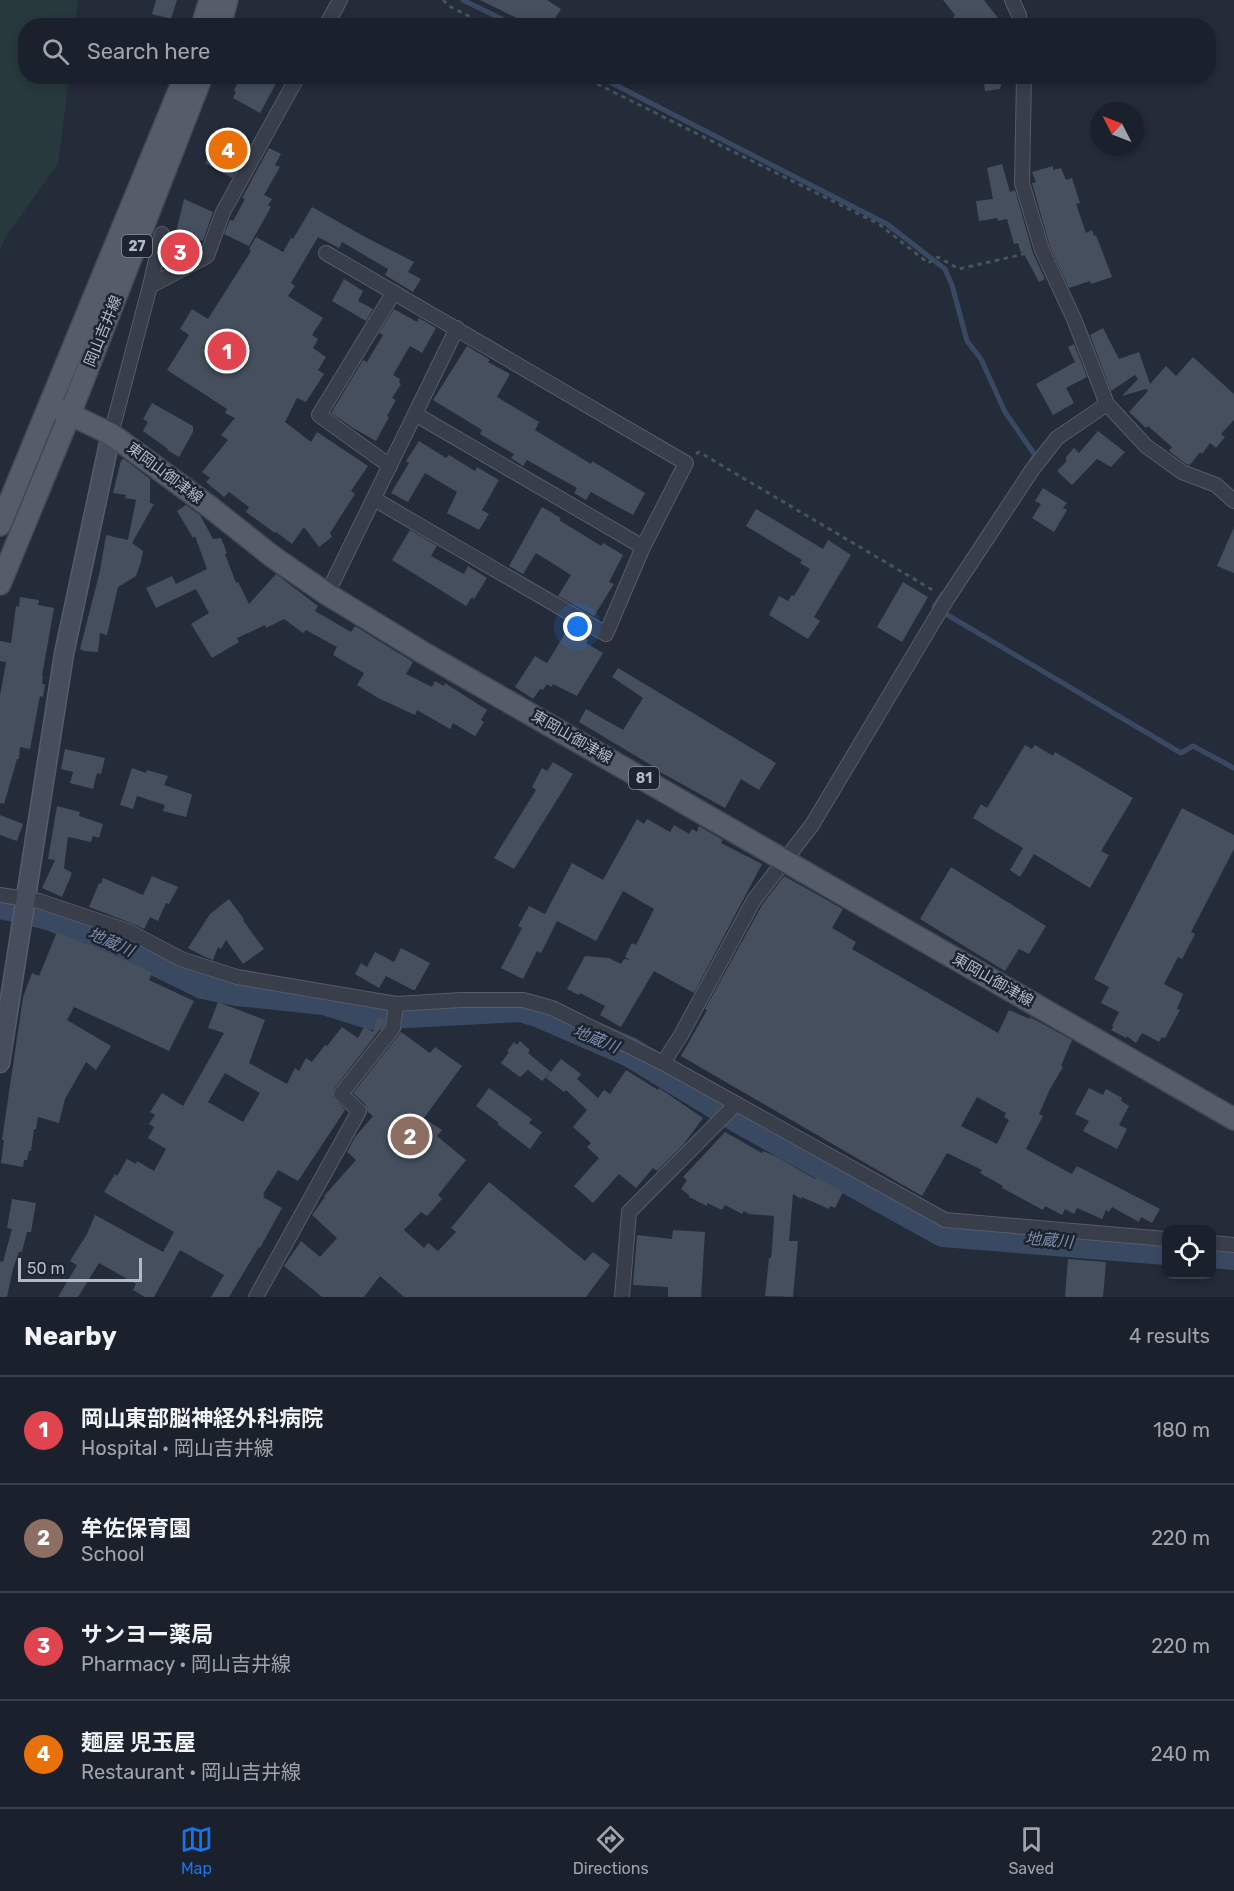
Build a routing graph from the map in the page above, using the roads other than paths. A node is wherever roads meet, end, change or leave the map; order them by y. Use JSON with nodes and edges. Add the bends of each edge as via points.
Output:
{"nodes":[{"id":1,"x":210,"y":0,"type":"edge"},
{"id":2,"x":227,"y":0,"type":"edge"},
{"id":3,"x":340,"y":0,"type":"edge"},
{"id":4,"x":1012,"y":0,"type":"edge"},
{"id":5,"x":204,"y":18,"type":"edge"},
{"id":6,"x":222,"y":18,"type":"edge"},
{"id":7,"x":330,"y":18,"type":"edge"},
{"id":8,"x":1019,"y":18,"type":"edge"},
{"id":9,"x":181,"y":84,"type":"edge"},
{"id":10,"x":199,"y":84,"type":"edge"},
{"id":11,"x":294,"y":84,"type":"edge"},
{"id":12,"x":1024,"y":84,"type":"edge"},
{"id":13,"x":162,"y":234,"type":"dead end"},
{"id":14,"x":326,"y":253,"type":"dead end"},
{"id":15,"x":150,"y":286,"type":"junction"},
{"id":16,"x":394,"y":292,"type":"junction"},
{"id":17,"x":457,"y":328,"type":"junction"},
{"id":18,"x":1107,"y":404,"type":"junction"},
{"id":19,"x":50,"y":405,"type":"junction"},
{"id":20,"x":70,"y":414,"type":"junction"},
{"id":21,"x":415,"y":414,"type":"junction"},
{"id":22,"x":111,"y":434,"type":"junction"},
{"id":23,"x":390,"y":466,"type":"junction"},
{"id":24,"x":374,"y":499,"type":"junction"},
{"id":25,"x":1234,"y":501,"type":"edge"},
{"id":26,"x":0,"y":525,"type":"edge"},
{"id":27,"x":643,"y":547,"type":"junction"},
{"id":28,"x":0,"y":584,"type":"edge"},
{"id":29,"x":327,"y":594,"type":"junction"},
{"id":30,"x":785,"y":860,"type":"junction"},
{"id":31,"x":0,"y":895,"type":"edge"},
{"id":32,"x":26,"y":900,"type":"junction"},
{"id":33,"x":396,"y":1004,"type":"junction"},
{"id":34,"x":0,"y":1063,"type":"edge"},
{"id":35,"x":663,"y":1064,"type":"junction"},
{"id":36,"x":736,"y":1104,"type":"junction"},
{"id":37,"x":1234,"y":1119,"type":"edge"},
{"id":38,"x":1162,"y":1239,"type":"edge"},
{"id":39,"x":1216,"y":1243,"type":"edge"},
{"id":40,"x":1234,"y":1245,"type":"edge"},
{"id":41,"x":256,"y":1297,"type":"edge"},
{"id":42,"x":622,"y":1297,"type":"edge"}],
"edges":[{"from":1,"to":5,"type":"main road"},
{"from":2,"to":6,"type":"main road"},
{"from":3,"to":7,"type":"street"},
{"from":4,"to":8,"type":"street"},
{"from":9,"to":19,"type":"main road","name":"岡山吉井線","number":"27"},
{"from":10,"to":20,"type":"main road","name":"岡山吉井線","number":"27"},
{"from":11,"to":15,"type":"street","via":[[223,212],[207,256]]},
{"from":12,"to":18,"type":"street","via":[[1022,183],[1042,250]]},
{"from":13,"to":15,"type":"street"},
{"from":14,"to":16,"type":"street"},
{"from":15,"to":22,"type":"street"},
{"from":16,"to":17,"type":"street"},
{"from":16,"to":23,"type":"street","via":[[319,415]]},
{"from":17,"to":21,"type":"street"},
{"from":17,"to":27,"type":"street","via":[[686,463]]},
{"from":18,"to":25,"type":"street","via":[[1146,446],[1182,472],[1216,485]]},
{"from":18,"to":30,"type":"street","via":[[1057,438],[1032,470],[947,599],[812,825]]},
{"from":19,"to":20,"type":"main road","name":"東岡山御津線","number":"81"},
{"from":19,"to":26,"type":"main road","name":"岡山吉井線","number":"27"},
{"from":20,"to":22,"type":"main road","name":"東岡山御津線","number":"81"},
{"from":20,"to":28,"type":"main road","name":"岡山吉井線","number":"27"},
{"from":21,"to":23,"type":"street"},
{"from":21,"to":27,"type":"street"},
{"from":22,"to":29,"type":"main road","name":"東岡山御津線","number":"81"},
{"from":22,"to":32,"type":"street","via":[[64,654]]},
{"from":23,"to":24,"type":"street"},
{"from":24,"to":27,"type":"street","via":[[606,634]]},
{"from":24,"to":29,"type":"street"},
{"from":29,"to":30,"type":"main road","name":"東岡山御津線","number":"81"},
{"from":30,"to":35,"type":"street","via":[[754,900]]},
{"from":30,"to":37,"type":"main road","name":"東岡山御津線","number":"81"},
{"from":31,"to":32,"type":"street"},
{"from":32,"to":33,"type":"street","via":[[128,932],[181,959],[237,977]]},
{"from":32,"to":34,"type":"street"},
{"from":33,"to":35,"type":"street","via":[[523,1000],[552,1008]]},
{"from":33,"to":41,"type":"street","via":[[393,1028],[341,1094],[358,1111]]},
{"from":35,"to":36,"type":"street"},
{"from":36,"to":38,"type":"street","via":[[945,1220]]},
{"from":36,"to":42,"type":"street","via":[[629,1212]]},
{"from":39,"to":40,"type":"street"}]}
